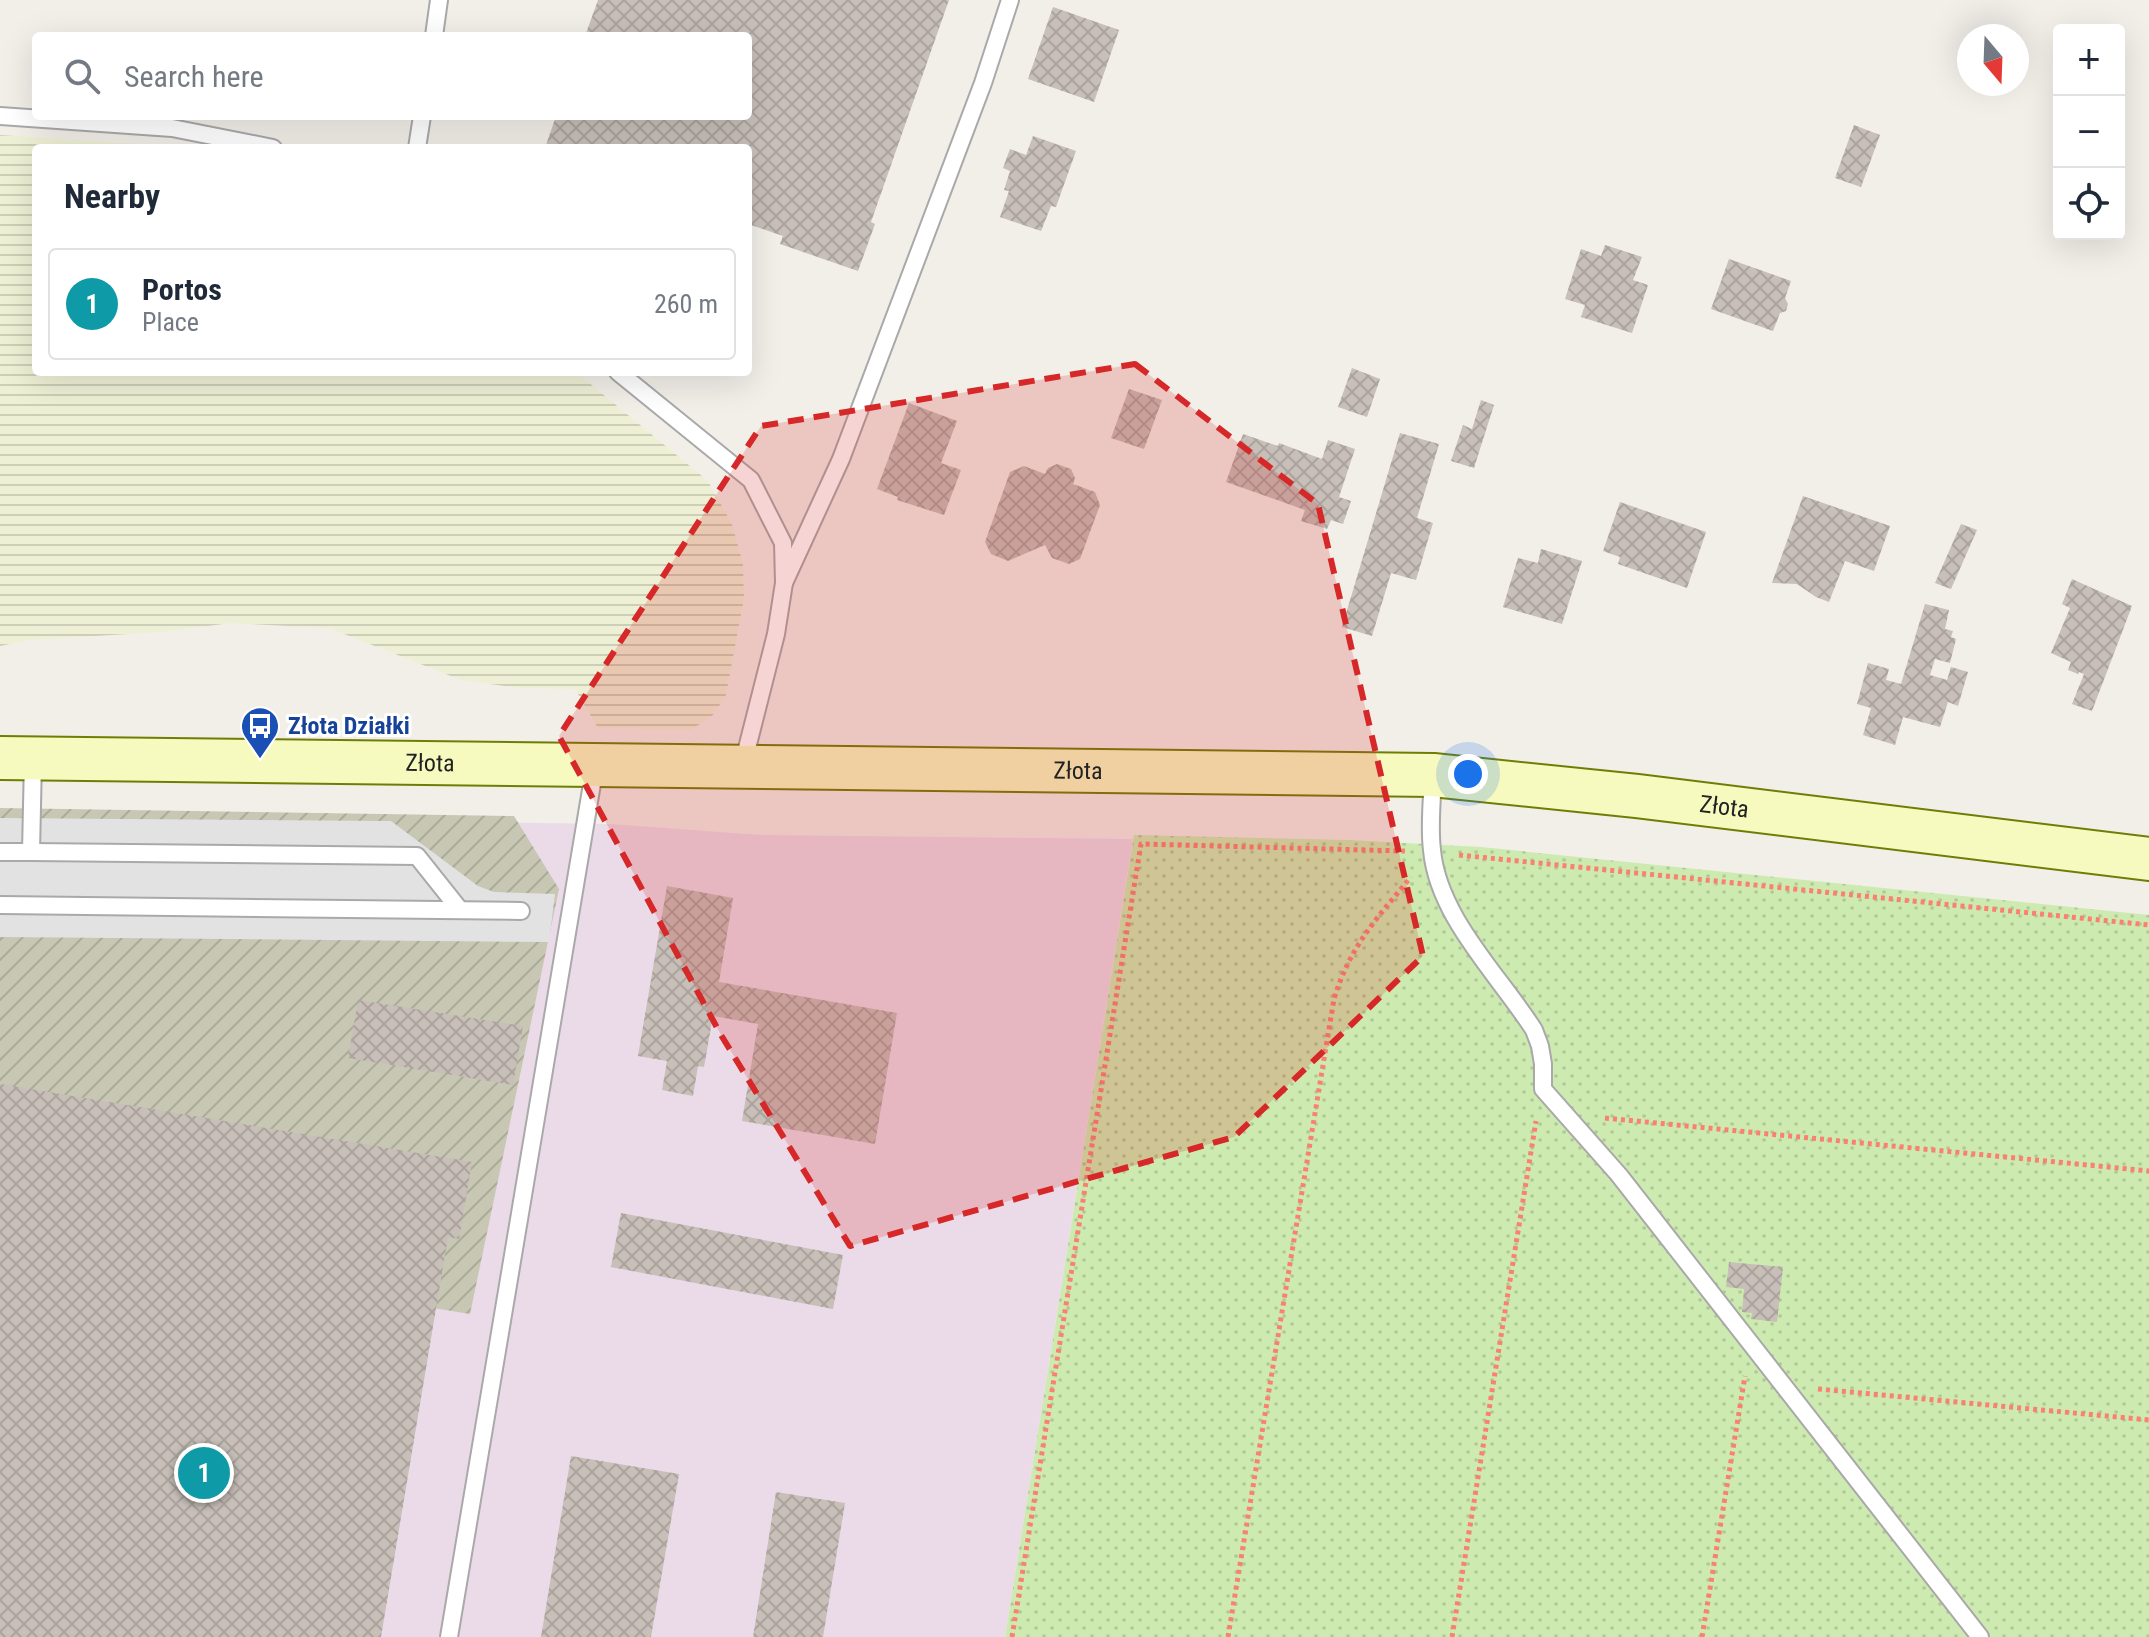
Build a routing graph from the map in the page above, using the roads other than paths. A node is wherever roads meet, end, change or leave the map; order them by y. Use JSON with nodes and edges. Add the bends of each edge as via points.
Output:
{"nodes":[{"id":1,"x":439,"y":0,"type":"edge"},
{"id":2,"x":1010,"y":0,"type":"edge"},
{"id":3,"x":435,"y":32,"type":"edge"},
{"id":4,"x":0,"y":116,"type":"edge"},
{"id":5,"x":32,"y":118,"type":"edge"},
{"id":6,"x":57,"y":120,"type":"edge"},
{"id":7,"x":421,"y":120,"type":"edge"},
{"id":8,"x":253,"y":144,"type":"edge"},
{"id":9,"x":418,"y":144,"type":"edge"},
{"id":10,"x":623,"y":376,"type":"edge"},
{"id":11,"x":784,"y":583,"type":"junction"},
{"id":12,"x":17,"y":758,"type":"edge"},
{"id":13,"x":596,"y":764,"type":"junction"},
{"id":14,"x":743,"y":766,"type":"junction"},
{"id":15,"x":1433,"y":775,"type":"junction"},
{"id":16,"x":0,"y":852,"type":"edge"},
{"id":17,"x":31,"y":852,"type":"junction"},
{"id":18,"x":2149,"y":859,"type":"edge"},
{"id":19,"x":0,"y":905,"type":"edge"},
{"id":20,"x":460,"y":910,"type":"junction"},
{"id":21,"x":521,"y":911,"type":"dead end"},
{"id":22,"x":449,"y":1637,"type":"edge"},
{"id":23,"x":1980,"y":1637,"type":"edge"}],
"edges":[{"from":1,"to":3,"type":"lane"},
{"from":2,"to":11,"type":"lane","via":[[841,459]]},
{"from":4,"to":5,"type":"lane"},
{"from":6,"to":8,"type":"lane","via":[[172,128]]},
{"from":7,"to":9,"type":"lane"},
{"from":10,"to":11,"type":"lane","via":[[751,480],[783,543]]},
{"from":11,"to":14,"type":"lane"},
{"from":12,"to":13,"type":"street","name":"Złota"},
{"from":12,"to":17,"type":"lane"},
{"from":13,"to":14,"type":"street","name":"Złota"},
{"from":13,"to":22,"type":"lane"},
{"from":14,"to":15,"type":"street","name":"Złota"},
{"from":15,"to":18,"type":"street","name":"Złota"},
{"from":15,"to":23,"type":"lane","via":[[1436,873],[1459,924],[1534,1030],[1543,1089],[1619,1175]]},
{"from":16,"to":17,"type":"lane"},
{"from":17,"to":20,"type":"lane","via":[[417,856]]},
{"from":19,"to":20,"type":"lane"},
{"from":20,"to":21,"type":"lane"}]}
